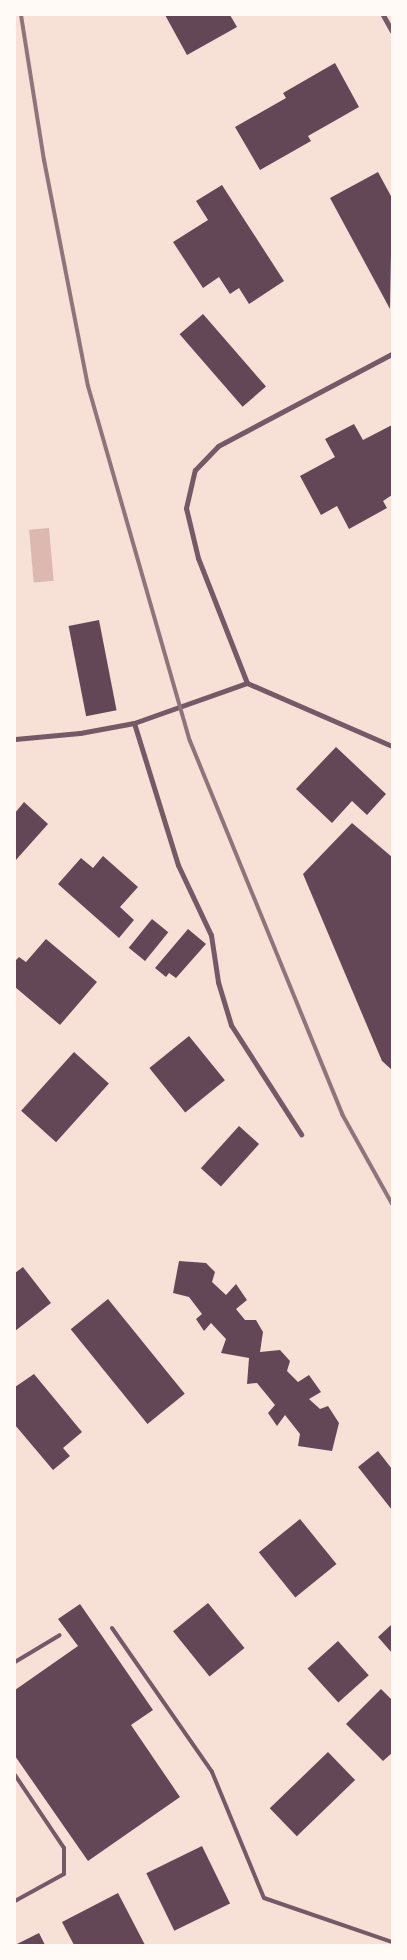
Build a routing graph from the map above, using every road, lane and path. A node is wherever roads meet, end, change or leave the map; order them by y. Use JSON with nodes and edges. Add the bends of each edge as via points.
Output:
{"nodes":[{"id":1,"x":383,"y":15,"type":"edge"},
{"id":2,"x":392,"y":31,"type":"edge"},
{"id":3,"x":392,"y":354,"type":"edge"},
{"id":4,"x":247,"y":683,"type":"junction"},
{"id":5,"x":134,"y":723,"type":"junction"},
{"id":6,"x":15,"y":739,"type":"edge"},
{"id":7,"x":392,"y":746,"type":"edge"},
{"id":8,"x":301,"y":1134,"type":"dead end"},
{"id":9,"x":112,"y":1628,"type":"dead end"},
{"id":10,"x":60,"y":1634,"type":"dead end"},
{"id":11,"x":15,"y":1662,"type":"edge"},
{"id":12,"x":15,"y":1775,"type":"edge"},
{"id":13,"x":15,"y":1901,"type":"edge"},
{"id":14,"x":392,"y":1942,"type":"edge"}],
"edges":[{"from":1,"to":2,"type":"street"},
{"from":3,"to":4,"type":"street","via":[[218,446],[195,470],[186,508],[198,558]]},
{"from":4,"to":5,"type":"street"},
{"from":4,"to":7,"type":"street"},
{"from":5,"to":6,"type":"street","via":[[80,733]]},
{"from":5,"to":8,"type":"street","via":[[178,865],[211,936],[218,982],[231,1025]]},
{"from":9,"to":14,"type":"lane","via":[[212,1772],[264,1898]]},
{"from":10,"to":11,"type":"lane"},
{"from":12,"to":13,"type":"lane","via":[[64,1848],[64,1874]]}]}
